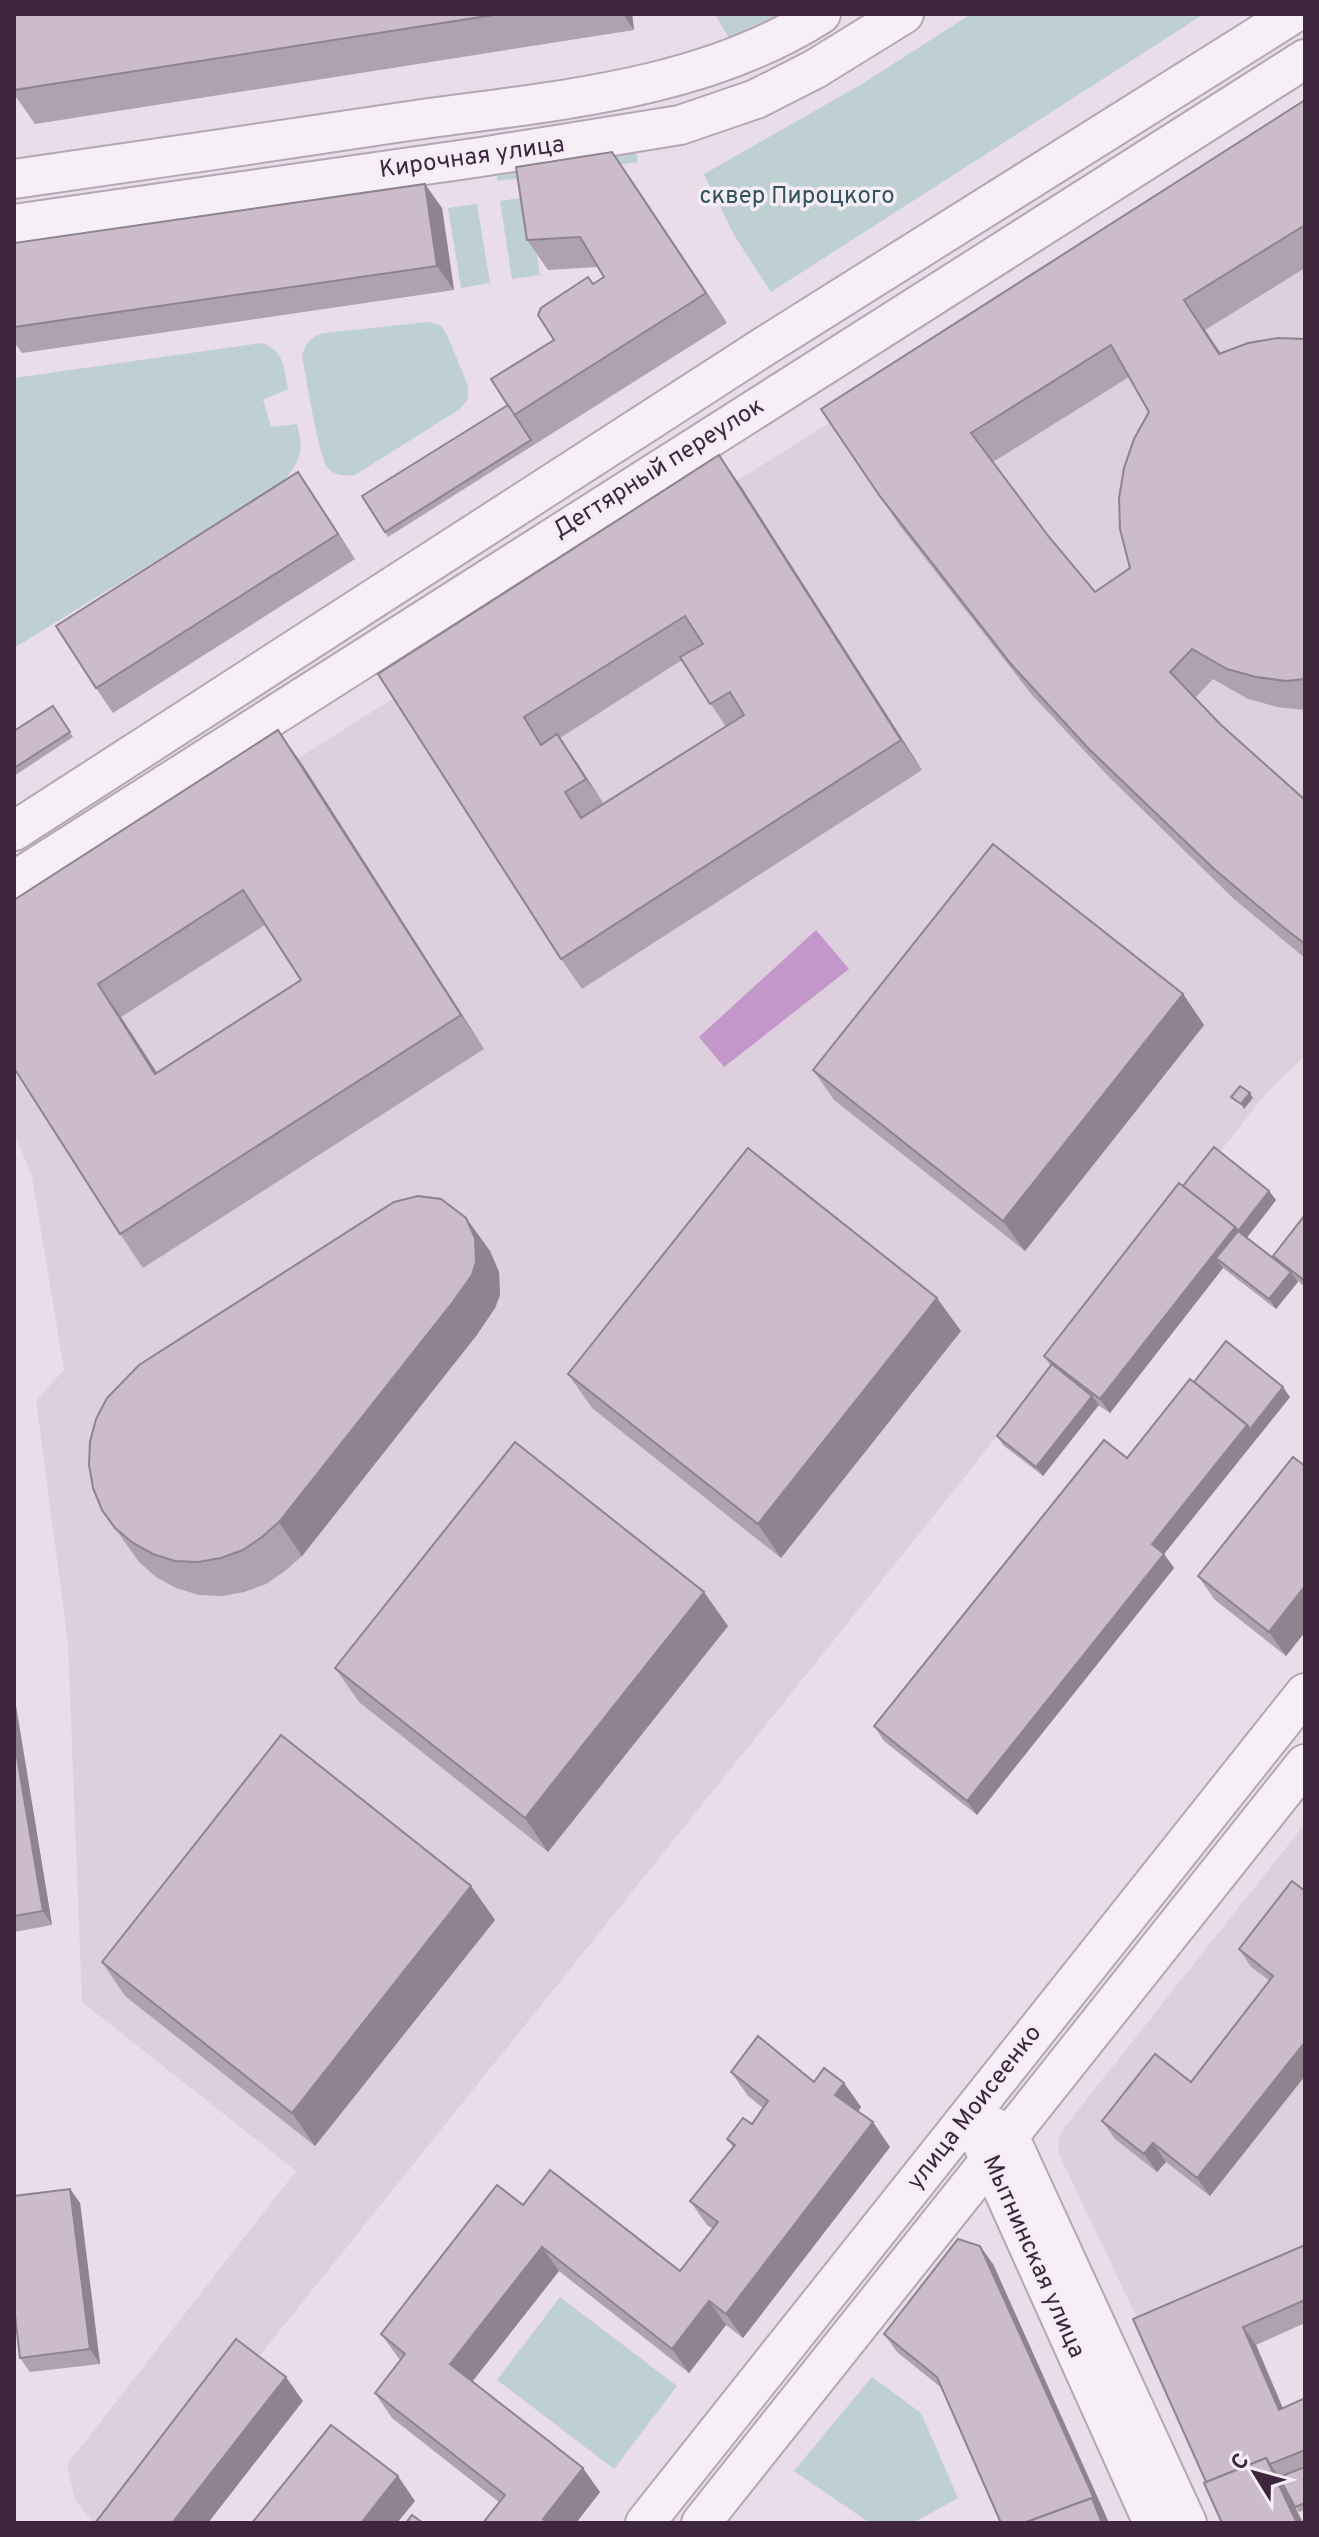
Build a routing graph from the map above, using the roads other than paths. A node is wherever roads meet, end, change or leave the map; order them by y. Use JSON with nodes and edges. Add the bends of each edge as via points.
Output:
{"nodes":[{"id":1,"x":821,"y":14,"type":"edge"},
{"id":2,"x":904,"y":14,"type":"edge"},
{"id":3,"x":1293,"y":14,"type":"edge"},
{"id":4,"x":1305,"y":59,"type":"edge"},
{"id":5,"x":14,"y":179,"type":"edge"},
{"id":6,"x":14,"y":224,"type":"edge"},
{"id":7,"x":14,"y":831,"type":"edge"},
{"id":8,"x":14,"y":881,"type":"edge"},
{"id":9,"x":1305,"y":1693,"type":"edge"},
{"id":10,"x":1305,"y":1764,"type":"edge"},
{"id":11,"x":971,"y":2112,"type":"junction"},
{"id":12,"x":999,"y":2149,"type":"junction"},
{"id":13,"x":645,"y":2523,"type":"edge"},
{"id":14,"x":701,"y":2523,"type":"edge"},
{"id":15,"x":1153,"y":2523,"type":"edge"},
{"id":16,"x":1187,"y":2523,"type":"edge"}],
"edges":[{"from":1,"to":5,"type":"street","name":"Кирочная улица","via":[[736,58],[612,91]]},
{"from":2,"to":6,"type":"street","name":"Кирочная улица","via":[[756,99],[680,125]]},
{"from":3,"to":7,"type":"street","name":"Дегтярный переулок","via":[[768,344]]},
{"from":4,"to":8,"type":"street","name":"Дегтярный переулок"},
{"from":9,"to":11,"type":"street","name":"улица Моисеенко"},
{"from":10,"to":12,"type":"street","name":"улица Моисеенко"},
{"from":11,"to":12,"type":"street","name":"Мытнинская улица"},
{"from":11,"to":13,"type":"street","name":"улица Моисеенко"},
{"from":12,"to":14,"type":"street","name":"улица Моисеенко"},
{"from":12,"to":15,"type":"street","name":"Мытнинская улица"},
{"from":12,"to":16,"type":"street","name":"Мытнинская улица"}]}
